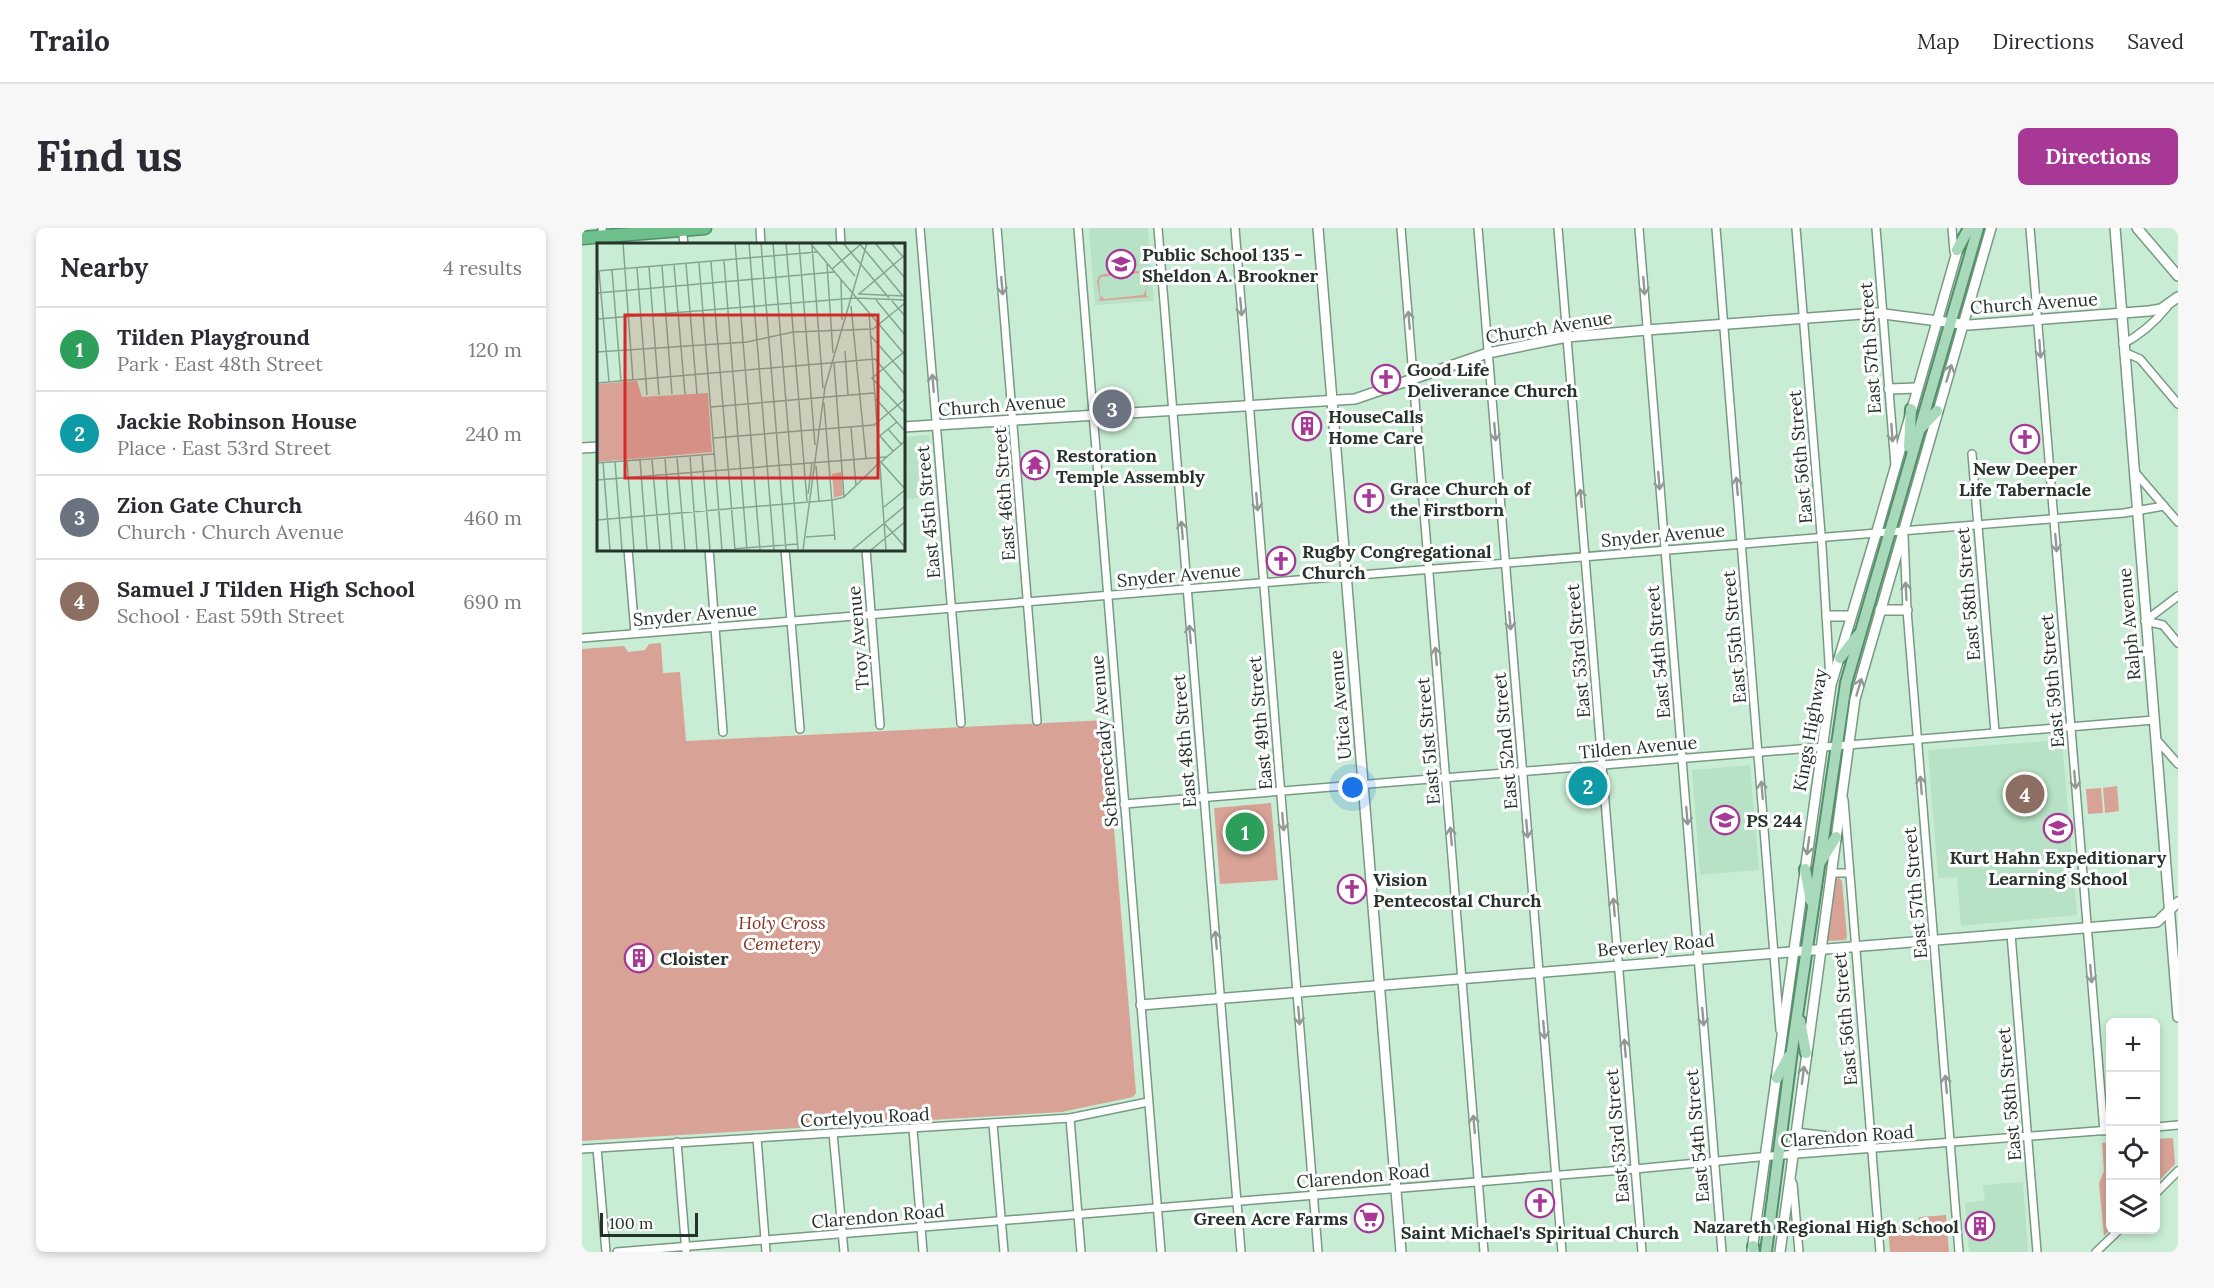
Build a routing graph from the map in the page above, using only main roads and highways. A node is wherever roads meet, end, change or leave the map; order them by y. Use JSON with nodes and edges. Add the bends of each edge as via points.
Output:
{"nodes":[{"id":1,"x":705,"y":228,"type":"edge"},
{"id":2,"x":683,"y":229,"type":"edge"},
{"id":3,"x":1975,"y":230,"type":"edge"},
{"id":4,"x":603,"y":236,"type":"edge"},
{"id":5,"x":582,"y":238,"type":"edge"},
{"id":6,"x":1956,"y":255,"type":"road end"},
{"id":7,"x":1911,"y":409,"type":"road end"},
{"id":8,"x":1937,"y":411,"type":"road end"},
{"id":9,"x":1918,"y":432,"type":"junction"},
{"id":10,"x":1909,"y":465,"type":"junction"},
{"id":11,"x":1861,"y":630,"type":"junction"},
{"id":12,"x":1840,"y":658,"type":"road end"},
{"id":13,"x":1836,"y":837,"type":"road end"},
{"id":14,"x":1819,"y":863,"type":"junction"},
{"id":15,"x":1805,"y":869,"type":"road end"},
{"id":16,"x":1813,"y":910,"type":"junction"},
{"id":17,"x":1798,"y":1013,"type":"junction"},
{"id":18,"x":1792,"y":1050,"type":"junction"},
{"id":19,"x":1806,"y":1053,"type":"road end"},
{"id":20,"x":1777,"y":1078,"type":"road end"},
{"id":21,"x":1766,"y":1252,"type":"edge"}],
"edges":[{"from":1,"to":2,"type":"highway"},
{"from":2,"to":4,"type":"highway"},
{"from":3,"to":6,"type":"main road"},
{"from":3,"to":9,"type":"main road","name":"Kings Highway"},
{"from":4,"to":5,"type":"highway"},
{"from":7,"to":10,"type":"main road"},
{"from":8,"to":9,"type":"main road"},
{"from":9,"to":10,"type":"main road","name":"Kings Highway"},
{"from":10,"to":11,"type":"main road","name":"Kings Highway"},
{"from":11,"to":12,"type":"main road"},
{"from":11,"to":14,"type":"main road","name":"Kings Highway","via":[[1846,683]]},
{"from":13,"to":14,"type":"main road"},
{"from":14,"to":16,"type":"main road","name":"Kings Highway"},
{"from":15,"to":16,"type":"main road"},
{"from":16,"to":17,"type":"main road","name":"Kings Highway"},
{"from":17,"to":18,"type":"main road","name":"Kings Highway"},
{"from":17,"to":19,"type":"main road"},
{"from":18,"to":20,"type":"main road"},
{"from":18,"to":21,"type":"main road","name":"Kings Highway"}]}
